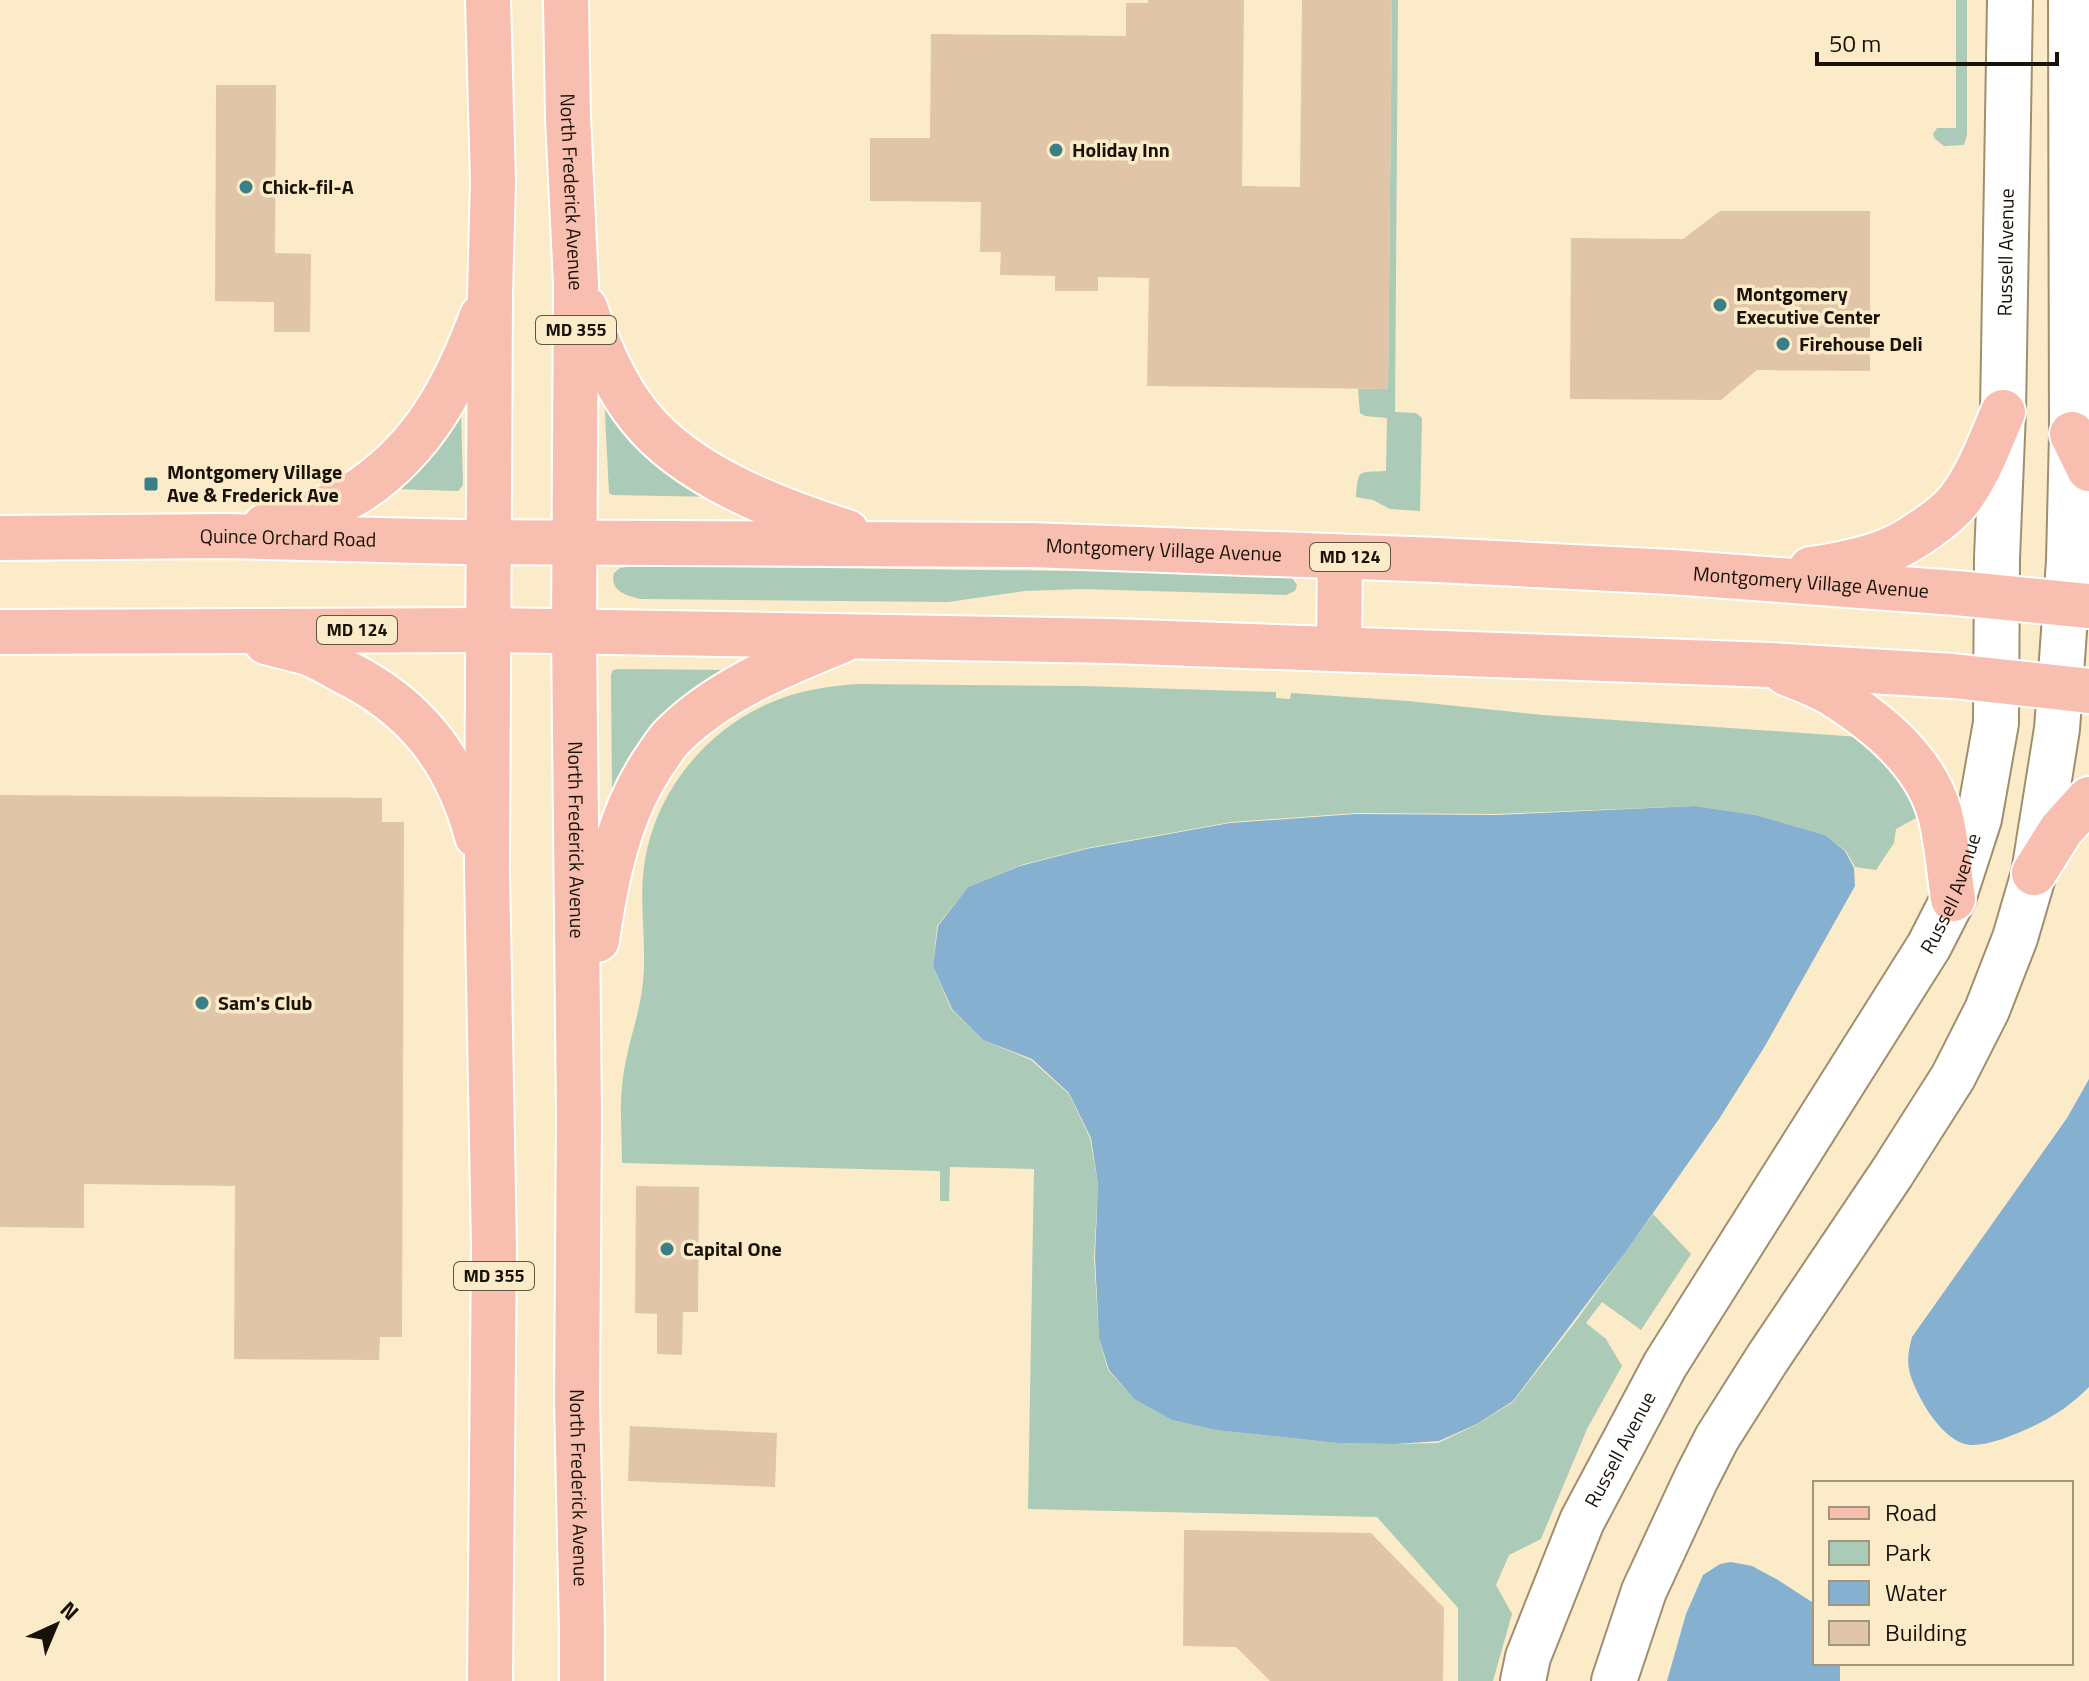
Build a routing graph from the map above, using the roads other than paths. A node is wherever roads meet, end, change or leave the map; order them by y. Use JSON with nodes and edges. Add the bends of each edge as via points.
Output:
{"nodes":[{"id":1,"x":488,"y":0,"type":"edge"},
{"id":2,"x":566,"y":0,"type":"edge"},
{"id":3,"x":2010,"y":0,"type":"edge"},
{"id":4,"x":2071,"y":0,"type":"edge"},
{"id":5,"x":576,"y":284,"type":"junction"},
{"id":6,"x":490,"y":295,"type":"junction"},
{"id":7,"x":2003,"y":412,"type":"junction"},
{"id":8,"x":2081,"y":451,"type":"edge"},
{"id":9,"x":226,"y":536,"type":"junction"},
{"id":10,"x":0,"y":538,"type":"edge"},
{"id":11,"x":489,"y":542,"type":"junction"},
{"id":12,"x":575,"y":542,"type":"junction"},
{"id":13,"x":884,"y":544,"type":"junction"},
{"id":14,"x":1340,"y":557,"type":"junction"},
{"id":15,"x":1746,"y":577,"type":"junction"},
{"id":16,"x":1997,"y":598,"type":"junction"},
{"id":17,"x":2077,"y":604,"type":"edge"},
{"id":18,"x":226,"y":630,"type":"junction"},
{"id":19,"x":488,"y":630,"type":"junction"},
{"id":20,"x":574,"y":631,"type":"junction"},
{"id":21,"x":0,"y":632,"type":"edge"},
{"id":22,"x":855,"y":635,"type":"junction"},
{"id":23,"x":1339,"y":649,"type":"junction"},
{"id":24,"x":1770,"y":665,"type":"junction"},
{"id":25,"x":1997,"y":680,"type":"junction"},
{"id":26,"x":2074,"y":689,"type":"edge"},
{"id":27,"x":2089,"y":799,"type":"edge"},
{"id":28,"x":487,"y":871,"type":"junction"},
{"id":29,"x":2034,"y":873,"type":"junction"},
{"id":30,"x":1953,"y":899,"type":"junction"},
{"id":31,"x":579,"y":1117,"type":"junction"},
{"id":32,"x":490,"y":1681,"type":"edge"},
{"id":33,"x":582,"y":1681,"type":"edge"},
{"id":34,"x":1523,"y":1681,"type":"edge"},
{"id":35,"x":1614,"y":1681,"type":"edge"}],
"edges":[{"from":1,"to":6,"type":"main road","number":"MD 355"},
{"from":2,"to":5,"type":"main road","name":"North Frederick Avenue","number":"MD 355"},
{"from":3,"to":7,"type":"street","name":"Russell Avenue"},
{"from":4,"to":8,"type":"street"},
{"from":5,"to":12,"type":"main road","name":"North Frederick Avenue","number":"MD 355"},
{"from":5,"to":13,"type":"main road","via":[[603,357],[632,406],[660,439],[737,490]]},
{"from":6,"to":9,"type":"main road","via":[[435,416],[397,461],[360,491],[316,511]]},
{"from":6,"to":11,"type":"main road","number":"MD 355"},
{"from":7,"to":15,"type":"main road","via":[[1978,469],[1940,520],[1889,550],[1824,568]]},
{"from":7,"to":16,"type":"street","name":"Russell Avenue"},
{"from":8,"to":17,"type":"street","via":[[2069,561]]},
{"from":9,"to":10,"type":"main road","name":"Quince Orchard Road","number":"MD 124"},
{"from":9,"to":11,"type":"main road","name":"Quince Orchard Road","number":"MD 124"},
{"from":11,"to":12,"type":"main road","name":"Quince Orchard Road","number":"MD 124"},
{"from":11,"to":19,"type":"main road","number":"MD 355"},
{"from":12,"to":13,"type":"main road","name":"Montgomery Village Avenue","number":"MD 124"},
{"from":12,"to":20,"type":"main road","name":"North Frederick Avenue","number":"MD 355"},
{"from":13,"to":14,"type":"main road","name":"Montgomery Village Avenue","number":"MD 124"},
{"from":14,"to":15,"type":"main road","name":"Montgomery Village Avenue","number":"MD 124"},
{"from":14,"to":23,"type":"main road"},
{"from":15,"to":16,"type":"main road","name":"Montgomery Village Avenue","number":"MD 124"},
{"from":16,"to":17,"type":"main road","name":"Montgomery Village Avenue","number":"MD 124"},
{"from":16,"to":25,"type":"street","name":"Russell Avenue"},
{"from":17,"to":26,"type":"street"},
{"from":18,"to":19,"type":"main road","number":"MD 124"},
{"from":18,"to":21,"type":"main road","number":"MD 124"},
{"from":18,"to":28,"type":"main road","via":[[309,654],[368,683],[400,707],[429,735],[455,774]]},
{"from":19,"to":20,"type":"main road","number":"MD 124"},
{"from":19,"to":28,"type":"main road","number":"MD 355"},
{"from":20,"to":22,"type":"main road","number":"MD 124"},
{"from":20,"to":31,"type":"main road","name":"North Frederick Avenue","number":"MD 355"},
{"from":22,"to":23,"type":"main road","number":"MD 124"},
{"from":22,"to":31,"type":"main road","via":[[712,703],[671,737],[645,774],[619,833],[607,883]]},
{"from":23,"to":24,"type":"main road","number":"MD 124"},
{"from":24,"to":25,"type":"main road","number":"MD 124"},
{"from":24,"to":30,"type":"main road","via":[[1829,692],[1908,755],[1927,782],[1939,813]]},
{"from":25,"to":26,"type":"main road","number":"MD 124"},
{"from":25,"to":30,"type":"street","name":"Russell Avenue","via":[[1996,723],[1979,819]]},
{"from":26,"to":29,"type":"street","via":[[2057,729]]},
{"from":27,"to":29,"type":"main road"},
{"from":28,"to":32,"type":"main road","number":"MD 355","via":[[494,1248]]},
{"from":29,"to":35,"type":"street","via":[[1987,1010],[1953,1077],[1717,1438],[1644,1591]]},
{"from":30,"to":34,"type":"street","name":"Russell Avenue","via":[[1929,946],[1665,1365],[1582,1521]]},
{"from":31,"to":33,"type":"main road","name":"North Frederick Avenue","number":"MD 355"}]}
